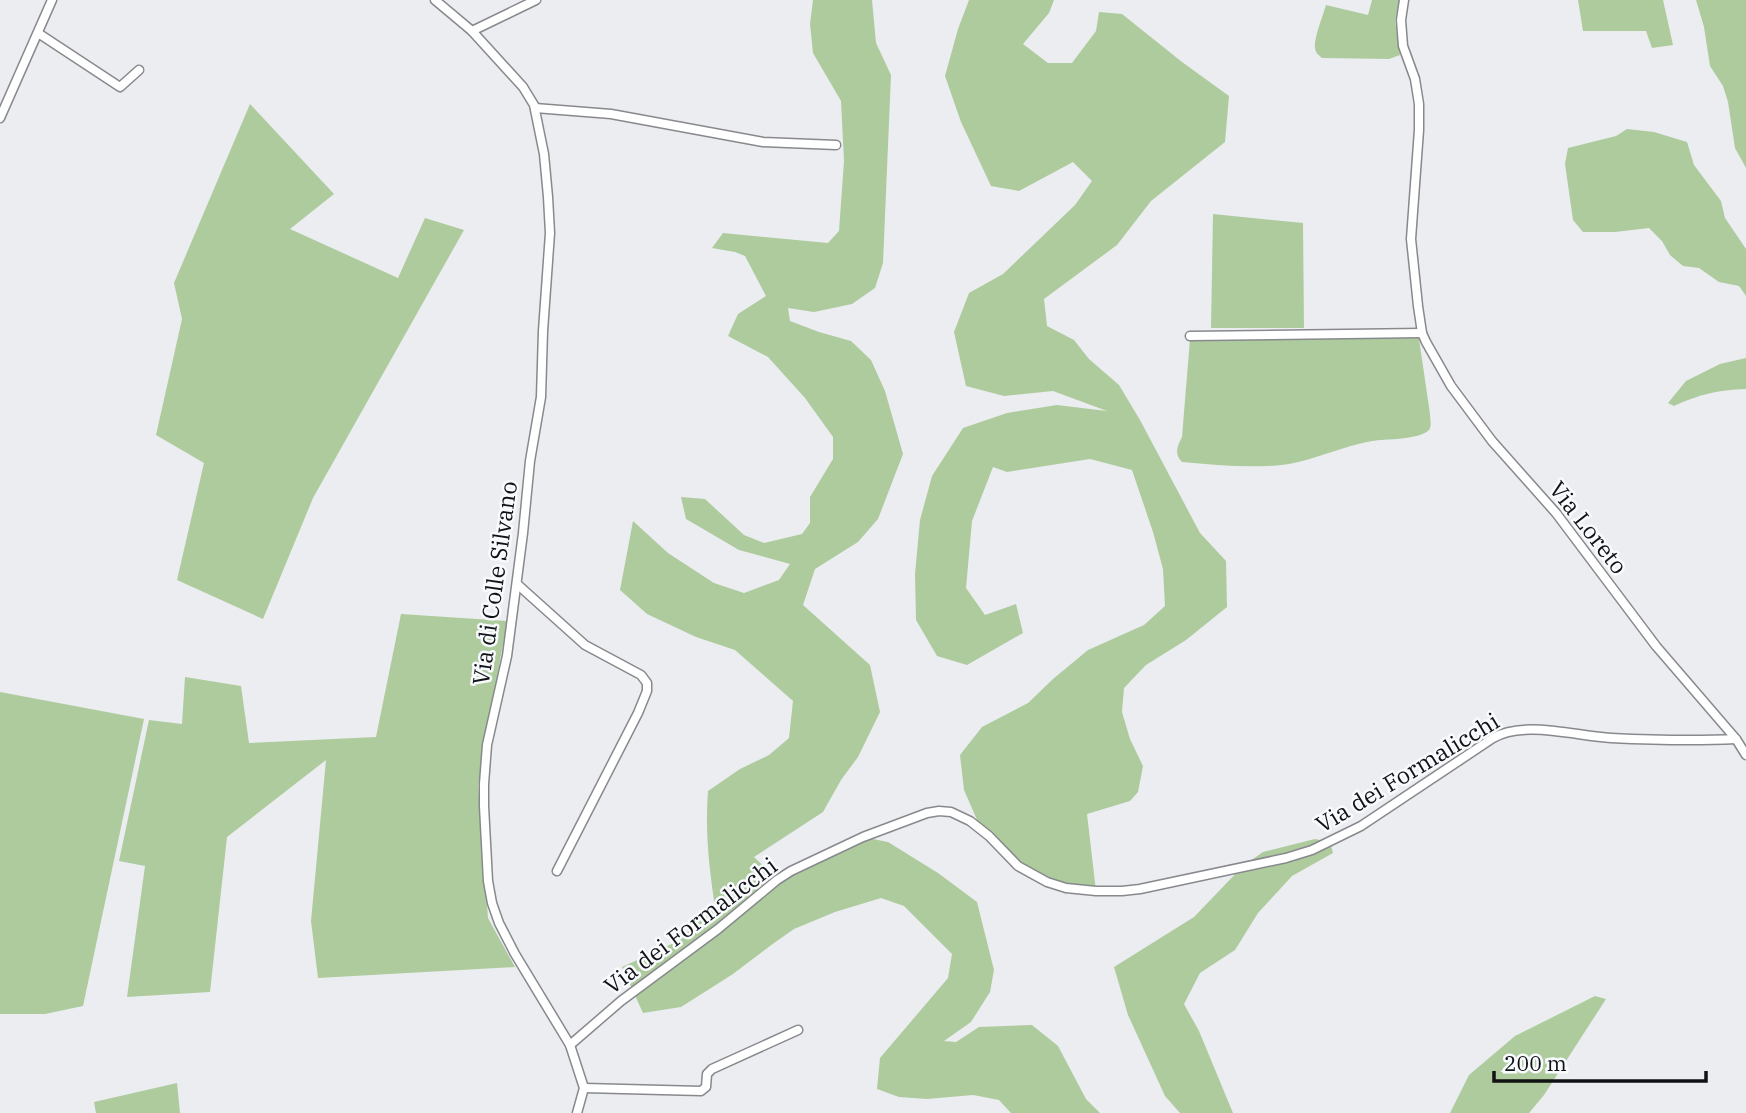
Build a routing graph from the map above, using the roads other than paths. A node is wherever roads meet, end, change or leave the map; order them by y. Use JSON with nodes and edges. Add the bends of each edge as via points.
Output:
{"nodes":[{"id":1,"x":52,"y":0,"type":"edge"},
{"id":2,"x":435,"y":0,"type":"edge"},
{"id":3,"x":536,"y":0,"type":"edge"},
{"id":4,"x":1404,"y":0,"type":"edge"},
{"id":5,"x":472,"y":31,"type":"junction"},
{"id":6,"x":38,"y":33,"type":"junction"},
{"id":7,"x":139,"y":70,"type":"dead end"},
{"id":8,"x":535,"y":108,"type":"junction"},
{"id":9,"x":0,"y":118,"type":"edge"},
{"id":10,"x":836,"y":145,"type":"dead end"},
{"id":11,"x":1422,"y":333,"type":"junction"},
{"id":12,"x":1190,"y":336,"type":"dead end"},
{"id":13,"x":517,"y":584,"type":"junction"},
{"id":14,"x":1736,"y":739,"type":"junction"},
{"id":15,"x":1746,"y":755,"type":"edge"},
{"id":16,"x":557,"y":871,"type":"dead end"},
{"id":17,"x":798,"y":1030,"type":"dead end"},
{"id":18,"x":570,"y":1045,"type":"junction"},
{"id":19,"x":584,"y":1088,"type":"junction"},
{"id":20,"x":577,"y":1113,"type":"edge"}],
"edges":[{"from":1,"to":6,"type":"street"},
{"from":2,"to":5,"type":"street","name":"Via di Colle Silvano"},
{"from":3,"to":5,"type":"street"},
{"from":4,"to":11,"type":"street","name":"Via Loreto","via":[[1403,46],[1419,104],[1411,239]]},
{"from":5,"to":8,"type":"street","name":"Via di Colle Silvano","via":[[520,83]]},
{"from":6,"to":7,"type":"street","via":[[120,87]]},
{"from":6,"to":9,"type":"street"},
{"from":8,"to":10,"type":"street","via":[[611,114],[759,142]]},
{"from":8,"to":13,"type":"street","name":"Via di Colle Silvano","via":[[547,174],[550,238],[541,397]]},
{"from":11,"to":12,"type":"street"},
{"from":11,"to":14,"type":"street","name":"Via Loreto","via":[[1451,386],[1492,441],[1556,513],[1656,646]]},
{"from":13,"to":16,"type":"street","via":[[585,645],[647,683],[638,713]]},
{"from":13,"to":18,"type":"street","name":"Via di Colle Silvano","via":[[485,770],[488,881],[506,938]]},
{"from":14,"to":15,"type":"street","name":"Via Loreto"},
{"from":14,"to":18,"type":"street","name":"Via dei Formalicchi","via":[[1595,737],[1516,729],[1497,736],[1361,826],[1312,850],[1132,890],[1077,890],[1047,882],[1017,866],[981,829],[958,815],[927,813],[863,837],[777,880]]},
{"from":17,"to":19,"type":"street","via":[[712,1069],[701,1091]]},
{"from":18,"to":19,"type":"street","name":"Via di Colle Silvano"},
{"from":19,"to":20,"type":"street"}]}
